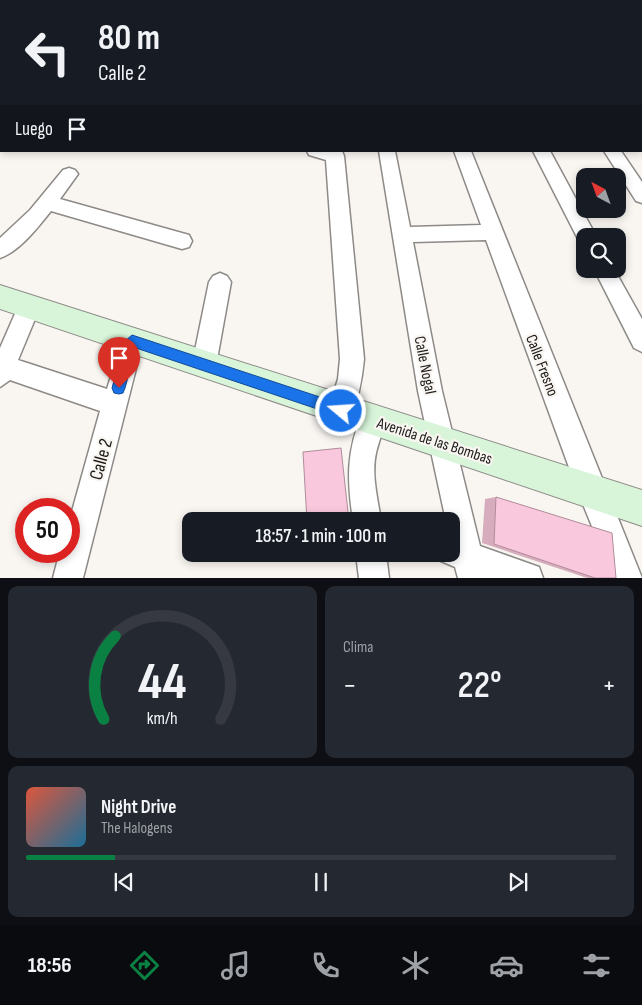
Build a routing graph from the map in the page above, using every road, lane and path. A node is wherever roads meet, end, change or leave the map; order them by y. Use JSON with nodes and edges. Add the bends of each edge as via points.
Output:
{"nodes":[{"id":1,"x":387,"y":152,"type":"edge"},
{"id":2,"x":462,"y":152,"type":"edge"},
{"id":3,"x":542,"y":152,"type":"edge"},
{"id":4,"x":613,"y":152,"type":"edge"},
{"id":5,"x":328,"y":153,"type":"edge"},
{"id":6,"x":69,"y":174,"type":"dead end"},
{"id":7,"x":642,"y":196,"type":"edge"},
{"id":8,"x":49,"y":203,"type":"junction"},
{"id":9,"x":582,"y":228,"type":"edge"},
{"id":10,"x":492,"y":232,"type":"junction"},
{"id":11,"x":402,"y":235,"type":"junction"},
{"id":12,"x":182,"y":241,"type":"dead end"},
{"id":13,"x":0,"y":250,"type":"edge"},
{"id":14,"x":609,"y":278,"type":"edge"},
{"id":15,"x":220,"y":282,"type":"dead end"},
{"id":16,"x":0,"y":297,"type":"edge"},
{"id":17,"x":30,"y":307,"type":"junction"},
{"id":18,"x":132,"y":341,"type":"junction"},
{"id":19,"x":642,"y":341,"type":"edge"},
{"id":20,"x":204,"y":365,"type":"junction"},
{"id":21,"x":2,"y":371,"type":"edge"},
{"id":22,"x":115,"y":404,"type":"junction"},
{"id":23,"x":341,"y":411,"type":"junction"},
{"id":24,"x":372,"y":420,"type":"junction"},
{"id":25,"x":443,"y":442,"type":"junction"},
{"id":26,"x":592,"y":492,"type":"junction"},
{"id":27,"x":642,"y":508,"type":"edge"},
{"id":28,"x":366,"y":512,"type":"edge"},
{"id":29,"x":372,"y":562,"type":"edge"},
{"id":30,"x":464,"y":562,"type":"edge"},
{"id":31,"x":68,"y":578,"type":"edge"},
{"id":32,"x":374,"y":578,"type":"edge"},
{"id":33,"x":528,"y":578,"type":"edge"},
{"id":34,"x":628,"y":578,"type":"edge"}],
"edges":[{"from":1,"to":11,"type":"street","name":"Calle Nogal"},
{"from":2,"to":10,"type":"street","name":"Calle Fresno"},
{"from":3,"to":9,"type":"street"},
{"from":4,"to":7,"type":"street"},
{"from":5,"to":23,"type":"street","via":[[352,359]]},
{"from":6,"to":8,"type":"street"},
{"from":8,"to":12,"type":"street"},
{"from":8,"to":13,"type":"street"},
{"from":10,"to":11,"type":"street"},
{"from":10,"to":26,"type":"street","name":"Calle Fresno"},
{"from":11,"to":25,"type":"street","name":"Calle Nogal","via":[[430,391]]},
{"from":14,"to":19,"type":"street"},
{"from":15,"to":20,"type":"street"},
{"from":16,"to":17,"type":"main road","name":"Avenida de las Bombas"},
{"from":17,"to":18,"type":"main road","name":"Avenida de las Bombas"},
{"from":17,"to":21,"type":"street"},
{"from":18,"to":20,"type":"main road","name":"Avenida de las Bombas"},
{"from":18,"to":22,"type":"street","name":"Calle 2"},
{"from":20,"to":23,"type":"main road","name":"Avenida de las Bombas"},
{"from":21,"to":22,"type":"street"},
{"from":22,"to":31,"type":"street","name":"Calle 2"},
{"from":23,"to":24,"type":"main road","name":"Avenida de las Bombas"},
{"from":24,"to":25,"type":"main road","name":"Avenida de las Bombas"},
{"from":24,"to":28,"type":"street","via":[[362,456]]},
{"from":25,"to":26,"type":"main road","name":"Avenida de las Bombas"},
{"from":25,"to":30,"type":"street","name":"Calle Nogal"},
{"from":26,"to":27,"type":"main road","name":"Avenida de las Bombas"},
{"from":26,"to":34,"type":"street","name":"Calle Fresno"},
{"from":29,"to":32,"type":"street"},
{"from":30,"to":33,"type":"street"}]}
